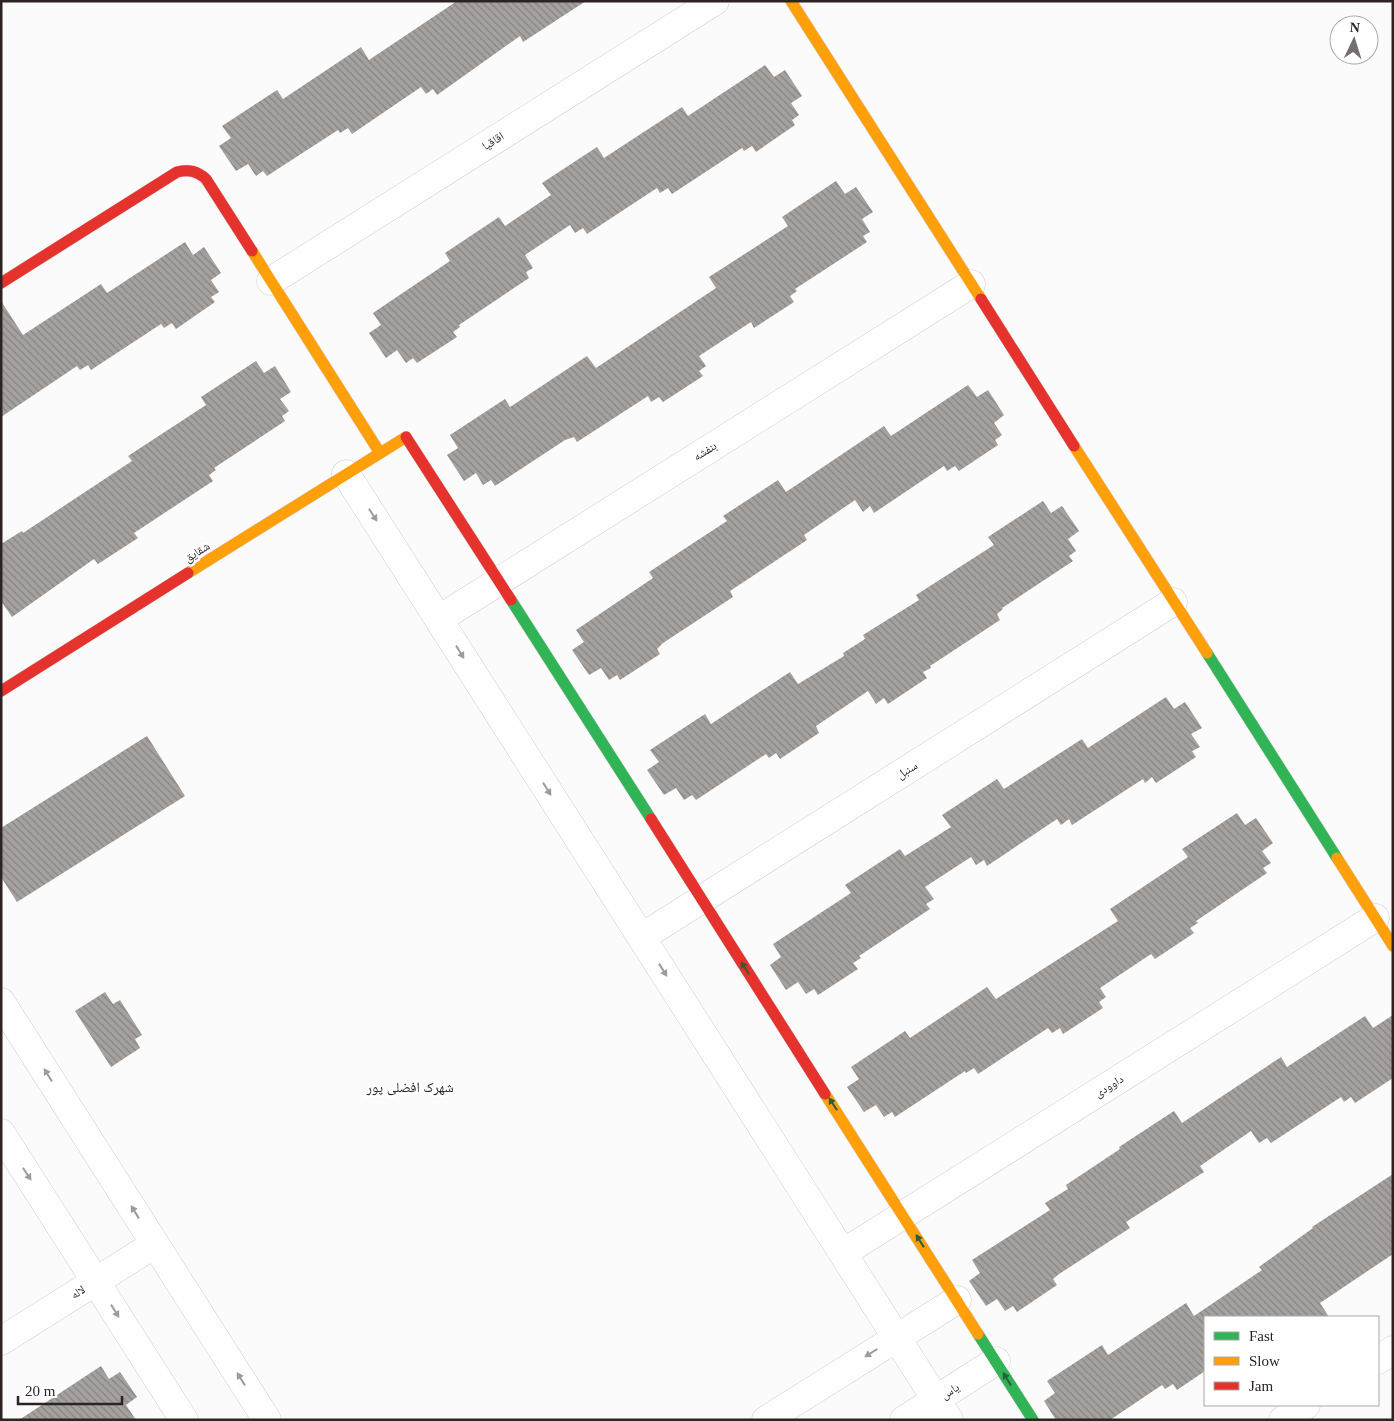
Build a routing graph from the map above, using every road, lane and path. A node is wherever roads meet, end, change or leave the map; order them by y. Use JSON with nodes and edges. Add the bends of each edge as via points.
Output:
{"nodes":[{"id":1,"x":715,"y":1,"type":"edge"},
{"id":2,"x":790,"y":1,"type":"edge"},
{"id":3,"x":271,"y":281,"type":"junction"},
{"id":4,"x":1,"y":283,"type":"edge"},
{"id":5,"x":970,"y":284,"type":"junction"},
{"id":6,"x":380,"y":452,"type":"junction"},
{"id":7,"x":346,"y":474,"type":"junction"},
{"id":8,"x":499,"y":581,"type":"junction"},
{"id":9,"x":1173,"y":602,"type":"junction"},
{"id":10,"x":439,"y":619,"type":"junction"},
{"id":11,"x":1,"y":691,"type":"edge"},
{"id":12,"x":702,"y":899,"type":"junction"},
{"id":13,"x":1375,"y":918,"type":"junction"},
{"id":14,"x":642,"y":937,"type":"junction"},
{"id":15,"x":1393,"y":946,"type":"edge"},
{"id":16,"x":1,"y":1002,"type":"edge"},
{"id":17,"x":1,"y":1133,"type":"edge"},
{"id":18,"x":903,"y":1215,"type":"junction"},
{"id":19,"x":155,"y":1244,"type":"junction"},
{"id":20,"x":843,"y":1253,"type":"junction"},
{"id":21,"x":96,"y":1281,"type":"junction"},
{"id":22,"x":957,"y":1300,"type":"junction"},
{"id":23,"x":897,"y":1337,"type":"junction"},
{"id":24,"x":1,"y":1341,"type":"edge"},
{"id":25,"x":1393,"y":1350,"type":"edge"},
{"id":26,"x":1379,"y":1359,"type":"edge"},
{"id":27,"x":996,"y":1362,"type":"junction"},
{"id":28,"x":1304,"y":1406,"type":"edge"},
{"id":29,"x":943,"y":1410,"type":"edge"},
{"id":30,"x":184,"y":1420,"type":"edge"},
{"id":31,"x":267,"y":1420,"type":"edge"},
{"id":32,"x":766,"y":1420,"type":"edge"},
{"id":33,"x":904,"y":1420,"type":"edge"},
{"id":34,"x":1033,"y":1420,"type":"edge"},
{"id":35,"x":1283,"y":1420,"type":"edge"}],
"edges":[{"from":1,"to":3,"type":"street","name":"اقاقیا"},
{"from":2,"to":5,"type":"street"},
{"from":3,"to":4,"type":"street","via":[[206,179],[198,171],[187,169],[177,172]]},
{"from":3,"to":6,"type":"street"},
{"from":5,"to":8,"type":"street","name":"بنفشه"},
{"from":5,"to":9,"type":"street"},
{"from":6,"to":7,"type":"street","name":"شقایق"},
{"from":6,"to":8,"type":"street","name":"شقایق","via":[[406,436]]},
{"from":7,"to":10,"type":"street","one_way":true},
{"from":7,"to":11,"type":"street","name":"شقایق"},
{"from":8,"to":10,"type":"street","name":"بنفشه"},
{"from":8,"to":12,"type":"street"},
{"from":9,"to":12,"type":"street","name":"سنبل"},
{"from":9,"to":13,"type":"street"},
{"from":10,"to":14,"type":"street","one_way":true},
{"from":12,"to":14,"type":"street","name":"سنبل"},
{"from":18,"to":12,"type":"street","one_way":true},
{"from":13,"to":15,"type":"street"},
{"from":13,"to":18,"type":"street","name":"داوودی"},
{"from":14,"to":20,"type":"street","one_way":true},
{"from":19,"to":16,"type":"street","one_way":true},
{"from":17,"to":21,"type":"street","one_way":true},
{"from":18,"to":20,"type":"street","name":"داوودی"},
{"from":22,"to":18,"type":"street","one_way":true},
{"from":19,"to":21,"type":"street","name":"لاله"},
{"from":31,"to":19,"type":"street","one_way":true},
{"from":20,"to":23,"type":"street"},
{"from":21,"to":24,"type":"street","name":"لاله"},
{"from":21,"to":30,"type":"street","one_way":true},
{"from":22,"to":23,"type":"street"},
{"from":22,"to":27,"type":"street"},
{"from":23,"to":29,"type":"street"},
{"from":23,"to":32,"type":"street","one_way":true},
{"from":25,"to":26,"type":"street"},
{"from":27,"to":29,"type":"street","name":"یاس"},
{"from":34,"to":27,"type":"street","one_way":true},
{"from":28,"to":35,"type":"street"},
{"from":29,"to":33,"type":"street","name":"یاس"}]}
